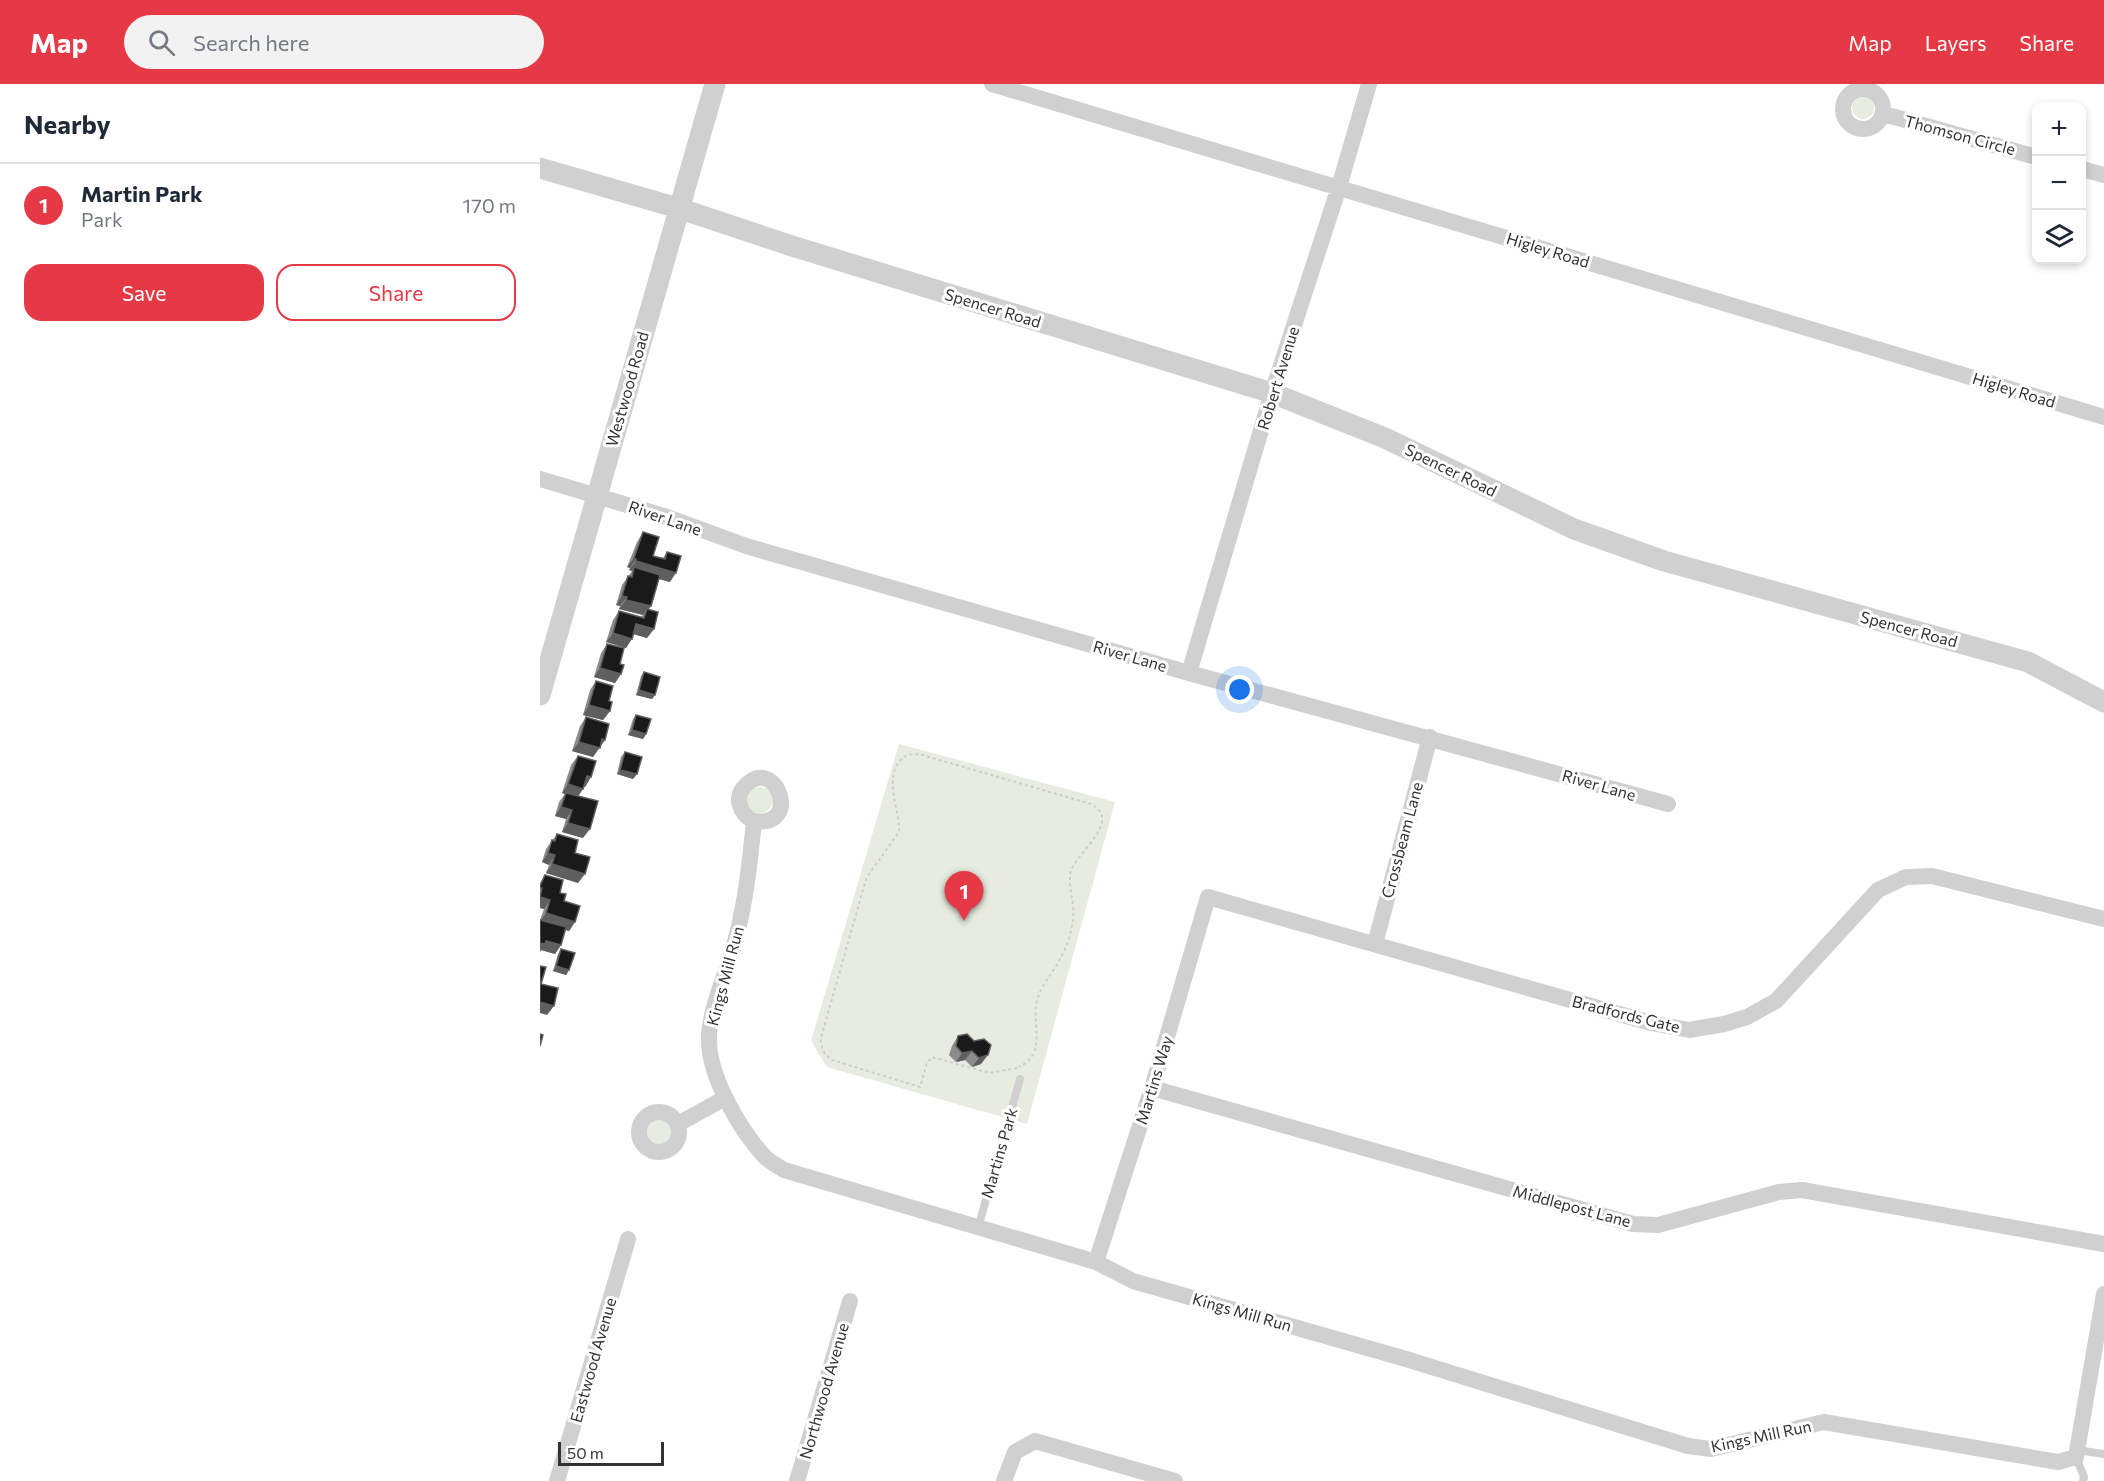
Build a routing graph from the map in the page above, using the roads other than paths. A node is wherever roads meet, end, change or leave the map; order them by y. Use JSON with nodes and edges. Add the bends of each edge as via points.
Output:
{"nodes":[{"id":1,"x":715,"y":84,"type":"edge"},
{"id":2,"x":992,"y":84,"type":"edge"},
{"id":3,"x":1369,"y":84,"type":"edge"},
{"id":4,"x":1884,"y":114,"type":"dead end"},
{"id":5,"x":2032,"y":155,"type":"edge"},
{"id":6,"x":540,"y":168,"type":"edge"},
{"id":7,"x":2086,"y":170,"type":"edge"},
{"id":8,"x":2104,"y":175,"type":"edge"},
{"id":9,"x":1339,"y":187,"type":"junction"},
{"id":10,"x":678,"y":207,"type":"junction"},
{"id":11,"x":1272,"y":393,"type":"junction"},
{"id":12,"x":2104,"y":417,"type":"edge"},
{"id":13,"x":540,"y":479,"type":"edge"},
{"id":14,"x":596,"y":495,"type":"junction"},
{"id":15,"x":1189,"y":673,"type":"junction"},
{"id":16,"x":540,"y":695,"type":"edge"},
{"id":17,"x":2104,"y":702,"type":"edge"},
{"id":18,"x":1430,"y":737,"type":"junction"},
{"id":19,"x":1668,"y":804,"type":"dead end"},
{"id":20,"x":754,"y":821,"type":"dead end"},
{"id":21,"x":1208,"y":897,"type":"joint"},
{"id":22,"x":2104,"y":919,"type":"edge"},
{"id":23,"x":1375,"y":944,"type":"junction"},
{"id":24,"x":1020,"y":1079,"type":"dead end"},
{"id":25,"x":1152,"y":1088,"type":"junction"},
{"id":26,"x":725,"y":1098,"type":"junction"},
{"id":27,"x":678,"y":1125,"type":"dead end"},
{"id":28,"x":978,"y":1228,"type":"junction"},
{"id":29,"x":628,"y":1239,"type":"dead end"},
{"id":30,"x":2104,"y":1244,"type":"edge"},
{"id":31,"x":1096,"y":1262,"type":"junction"},
{"id":32,"x":2104,"y":1295,"type":"edge"},
{"id":33,"x":850,"y":1301,"type":"dead end"},
{"id":34,"x":2076,"y":1454,"type":"junction"},
{"id":35,"x":2104,"y":1454,"type":"edge"},
{"id":36,"x":557,"y":1481,"type":"edge"},
{"id":37,"x":797,"y":1481,"type":"edge"},
{"id":38,"x":1004,"y":1481,"type":"edge"},
{"id":39,"x":1175,"y":1481,"type":"edge"},
{"id":40,"x":2083,"y":1481,"type":"edge"}],
"edges":[{"from":1,"to":10,"type":"street","name":"Westwood Road"},
{"from":2,"to":9,"type":"street","name":"Higley Road"},
{"from":3,"to":9,"type":"street","name":"Robert Avenue"},
{"from":4,"to":5,"type":"street","name":"Thomson Circle"},
{"from":6,"to":10,"type":"street","name":"Spencer Road"},
{"from":7,"to":8,"type":"street"},
{"from":9,"to":11,"type":"street","name":"Robert Avenue"},
{"from":9,"to":12,"type":"street","name":"Higley Road"},
{"from":10,"to":11,"type":"street","name":"Spencer Road","via":[[792,246]]},
{"from":10,"to":14,"type":"street","name":"Westwood Road"},
{"from":11,"to":15,"type":"street","name":"Robert Avenue"},
{"from":11,"to":17,"type":"street","name":"Spencer Road","via":[[1385,438],[1574,530],[1664,561],[2028,662]]},
{"from":13,"to":14,"type":"street","name":"River Lane"},
{"from":14,"to":15,"type":"street","name":"River Lane","via":[[746,546]]},
{"from":14,"to":16,"type":"street","name":"Westwood Road"},
{"from":15,"to":18,"type":"street","name":"River Lane"},
{"from":18,"to":19,"type":"street","name":"River Lane"},
{"from":18,"to":23,"type":"street","name":"Crossbeam Lane"},
{"from":20,"to":26,"type":"street","name":"Kings Mill Run","via":[[749,874],[736,938],[708,1037],[710,1060]]},
{"from":21,"to":23,"type":"street","name":"Bradfords Gate"},
{"from":21,"to":25,"type":"street","name":"Martins Way"},
{"from":22,"to":23,"type":"street","name":"Bradfords Gate","via":[[1932,876],[1906,877],[1878,890],[1776,1001],[1747,1017],[1689,1030],[1651,1023]]},
{"from":24,"to":28,"type":"lane","name":"Martins Park"},
{"from":25,"to":30,"type":"street","name":"Middlepost Lane","via":[[1633,1224],[1658,1226],[1779,1192],[1802,1190]]},
{"from":25,"to":31,"type":"street","name":"Martins Way"},
{"from":26,"to":27,"type":"street"},
{"from":26,"to":28,"type":"street","name":"Kings Mill Run","via":[[767,1159],[784,1170]]},
{"from":28,"to":31,"type":"street","name":"Kings Mill Run"},
{"from":29,"to":36,"type":"street","name":"Eastwood Avenue"},
{"from":31,"to":34,"type":"street","name":"Kings Mill Run","via":[[1133,1281],[1406,1359],[1688,1446],[1711,1449],[1824,1422],[2058,1462]]},
{"from":32,"to":34,"type":"street"},
{"from":33,"to":37,"type":"street","name":"Northwood Avenue"},
{"from":34,"to":35,"type":"lane"},
{"from":34,"to":40,"type":"lane"},
{"from":38,"to":39,"type":"street","via":[[1015,1452],[1035,1441]]}]}
